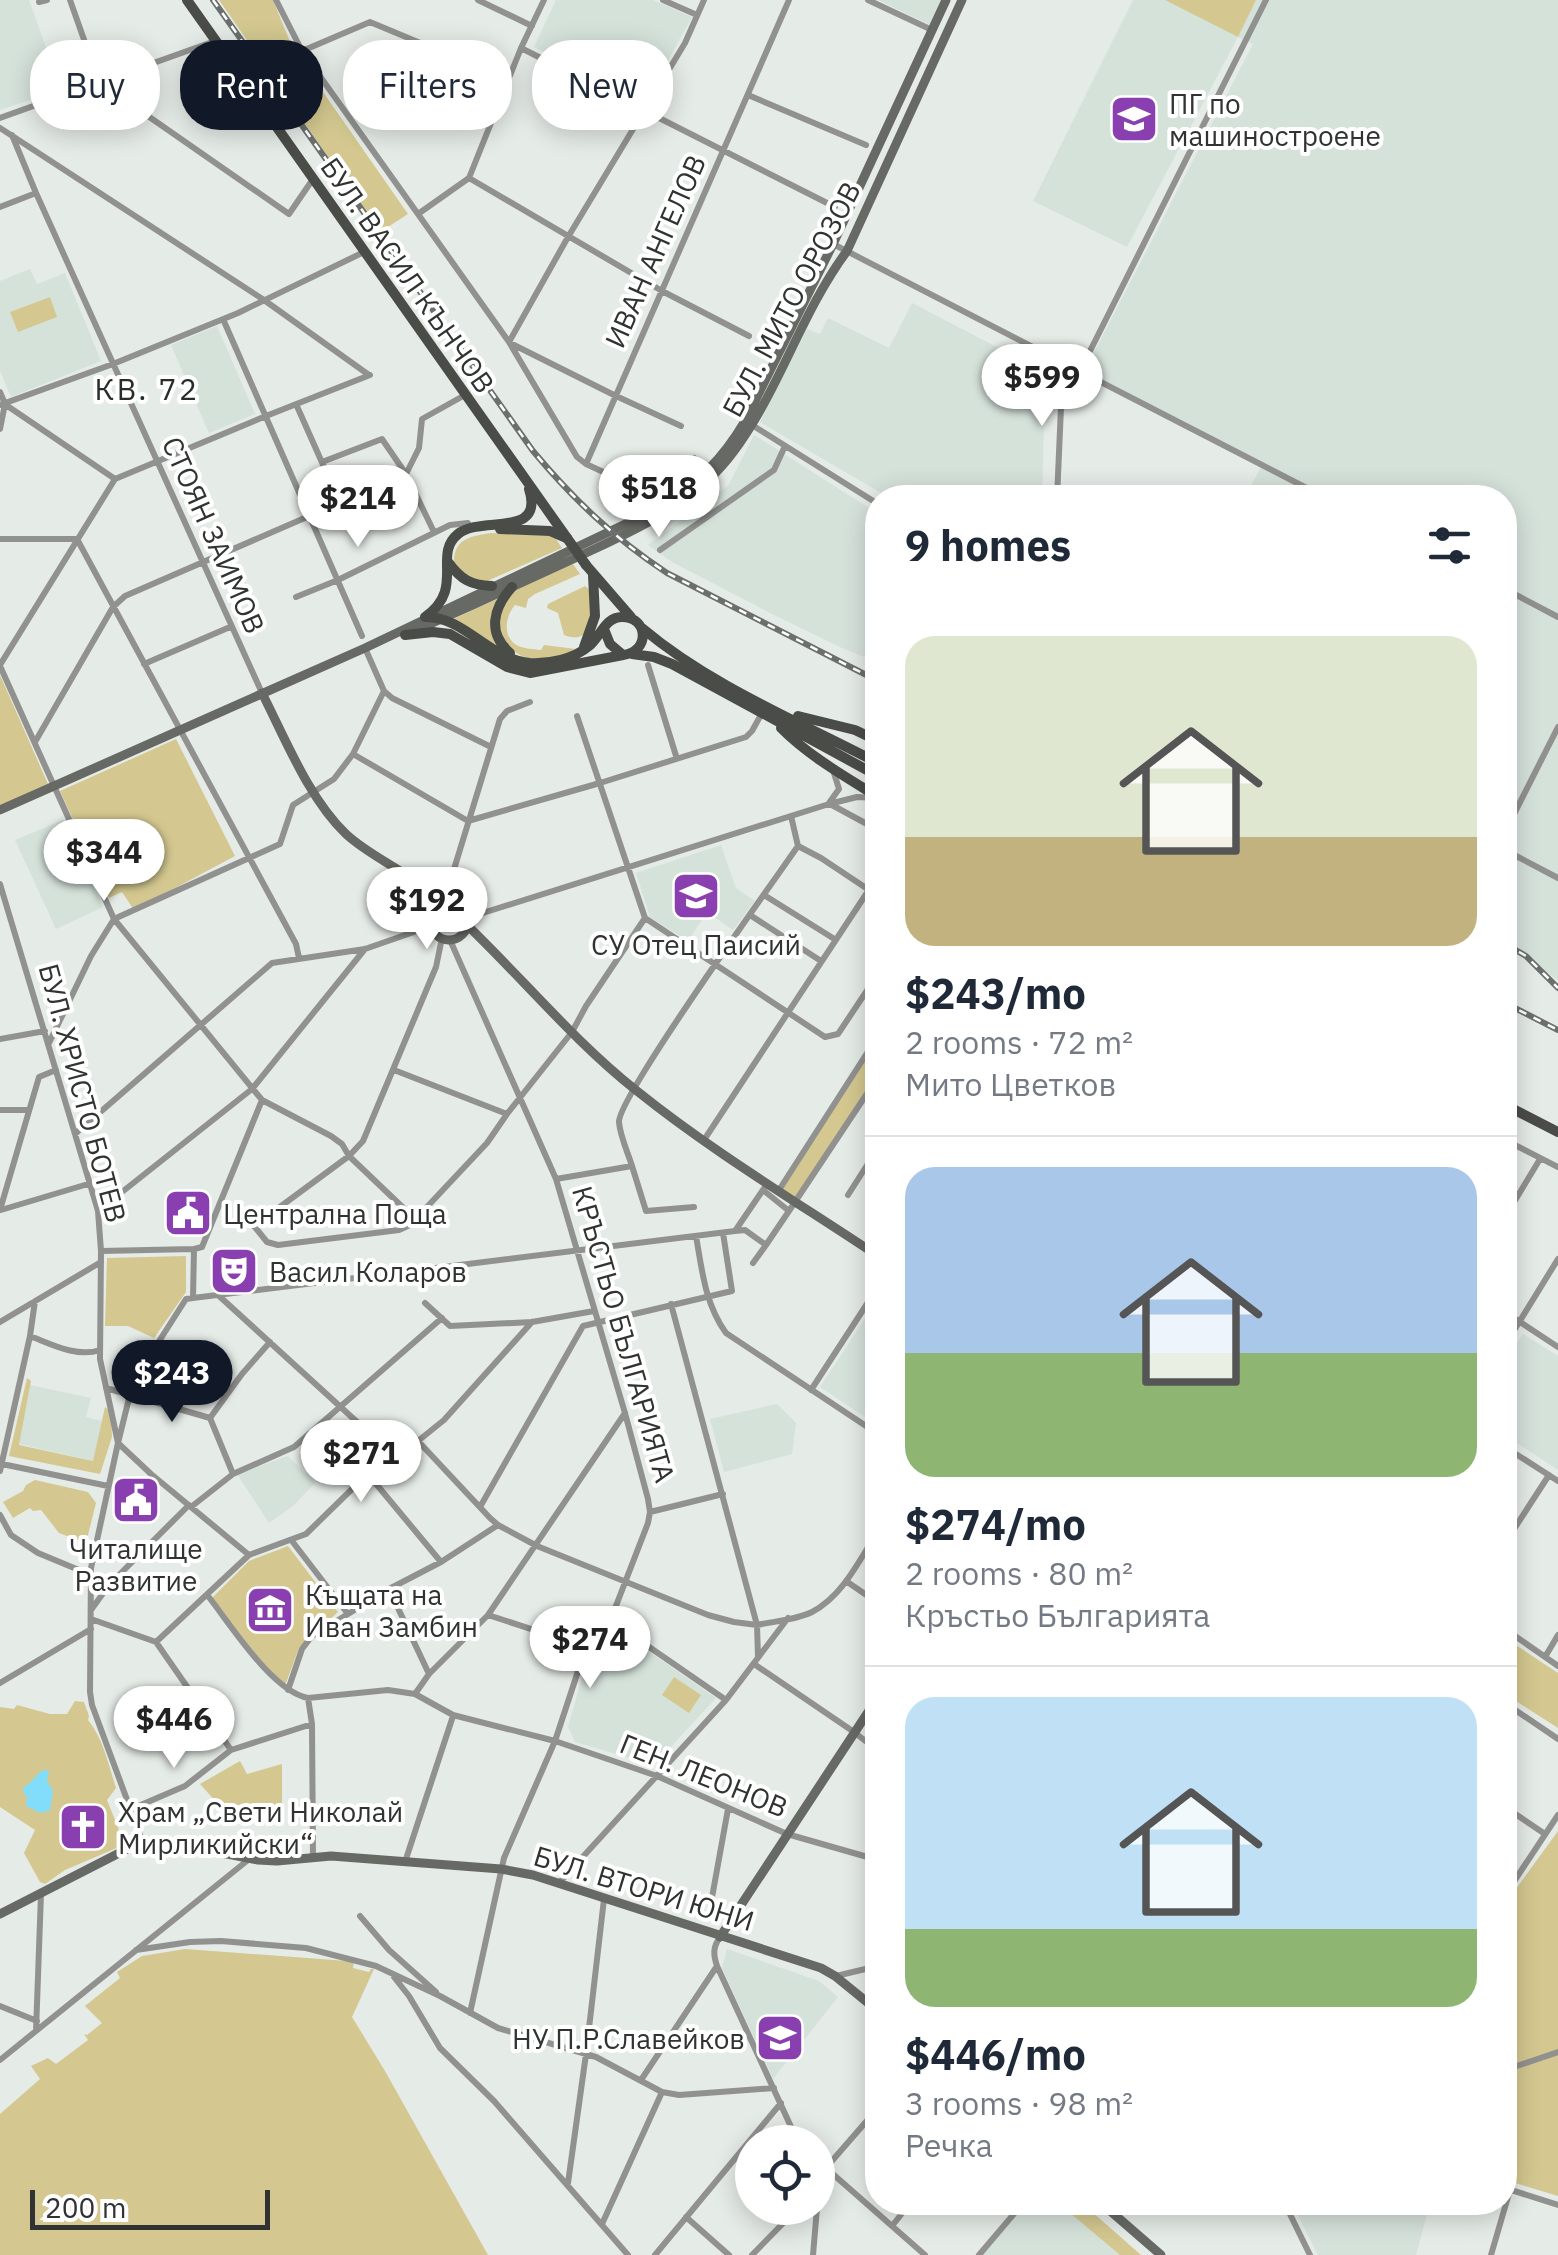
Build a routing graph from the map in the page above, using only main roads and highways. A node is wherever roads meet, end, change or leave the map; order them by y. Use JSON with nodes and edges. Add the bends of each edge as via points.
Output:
{"nodes":[{"id":1,"x":186,"y":0,"type":"edge"},
{"id":2,"x":528,"y":483,"type":"junction"},
{"id":3,"x":472,"y":528,"type":"junction"},
{"id":4,"x":566,"y":538,"type":"junction"},
{"id":5,"x":447,"y":562,"type":"junction"},
{"id":6,"x":589,"y":570,"type":"junction"},
{"id":7,"x":492,"y":586,"type":"road end"},
{"id":8,"x":512,"y":588,"type":"road end"},
{"id":9,"x":637,"y":623,"type":"junction"},
{"id":10,"x":605,"y":627,"type":"junction"},
{"id":11,"x":405,"y":635,"type":"road end"},
{"id":12,"x":582,"y":652,"type":"junction"},
{"id":13,"x":627,"y":654,"type":"junction"},
{"id":14,"x":529,"y":662,"type":"junction"},
{"id":15,"x":769,"y":713,"type":"junction"},
{"id":16,"x":865,"y":735,"type":"edge"},
{"id":17,"x":865,"y":757,"type":"edge"},
{"id":18,"x":865,"y":768,"type":"edge"},
{"id":19,"x":865,"y":790,"type":"edge"},
{"id":20,"x":1517,"y":1111,"type":"edge"},
{"id":21,"x":1558,"y":1132,"type":"edge"}],
"edges":[{"from":1,"to":2,"type":"main road","name":"БУЛ. ВАСИЛ КЪНЧОВ"},
{"from":2,"to":3,"type":"main road","via":[[531,510],[524,519]]},
{"from":2,"to":4,"type":"main road","name":"БУЛ. ВАСИЛ КЪНЧОВ"},
{"from":3,"to":4,"type":"main road"},
{"from":3,"to":5,"type":"main road","via":[[452,541]]},
{"from":4,"to":6,"type":"main road","name":"БУЛ. ВАСИЛ КЪНЧОВ","bridge":true},
{"from":5,"to":7,"type":"main road","via":[[470,584]]},
{"from":5,"to":14,"type":"main road","via":[[443,598],[424,617],[442,618],[506,656]]},
{"from":6,"to":9,"type":"main road","name":"БУЛ. ВАСИЛ КЪНЧОВ"},
{"from":6,"to":10,"type":"main road","name":"БУЛ. ВАСИЛ КЪНЧОВ"},
{"from":6,"to":12,"type":"main road","via":[[595,616]]},
{"from":8,"to":14,"type":"main road","via":[[496,610],[495,629],[504,648]]},
{"from":9,"to":10,"type":"main road","via":[[615,618]]},
{"from":9,"to":13,"type":"main road","via":[[642,642]]},
{"from":9,"to":15,"type":"main road","name":"БУЛ. ВАСИЛ КЪНЧОВ"},
{"from":10,"to":12,"type":"main road"},
{"from":10,"to":13,"type":"main road","via":[[610,644]]},
{"from":11,"to":13,"type":"main road","via":[[450,634],[530,672]]},
{"from":12,"to":14,"type":"main road"},
{"from":13,"to":15,"type":"main road","name":"БУЛ. ВАСИЛ КЪНЧОВ","via":[[664,660]]},
{"from":15,"to":16,"type":"main road"},
{"from":15,"to":17,"type":"main road","name":"БУЛ. ВАСИЛ КЪНЧОВ"},
{"from":15,"to":18,"type":"main road","name":"БУЛ. ВАСИЛ КЪНЧОВ"},
{"from":15,"to":19,"type":"main road","via":[[792,740]]},
{"from":20,"to":21,"type":"main road"}]}
